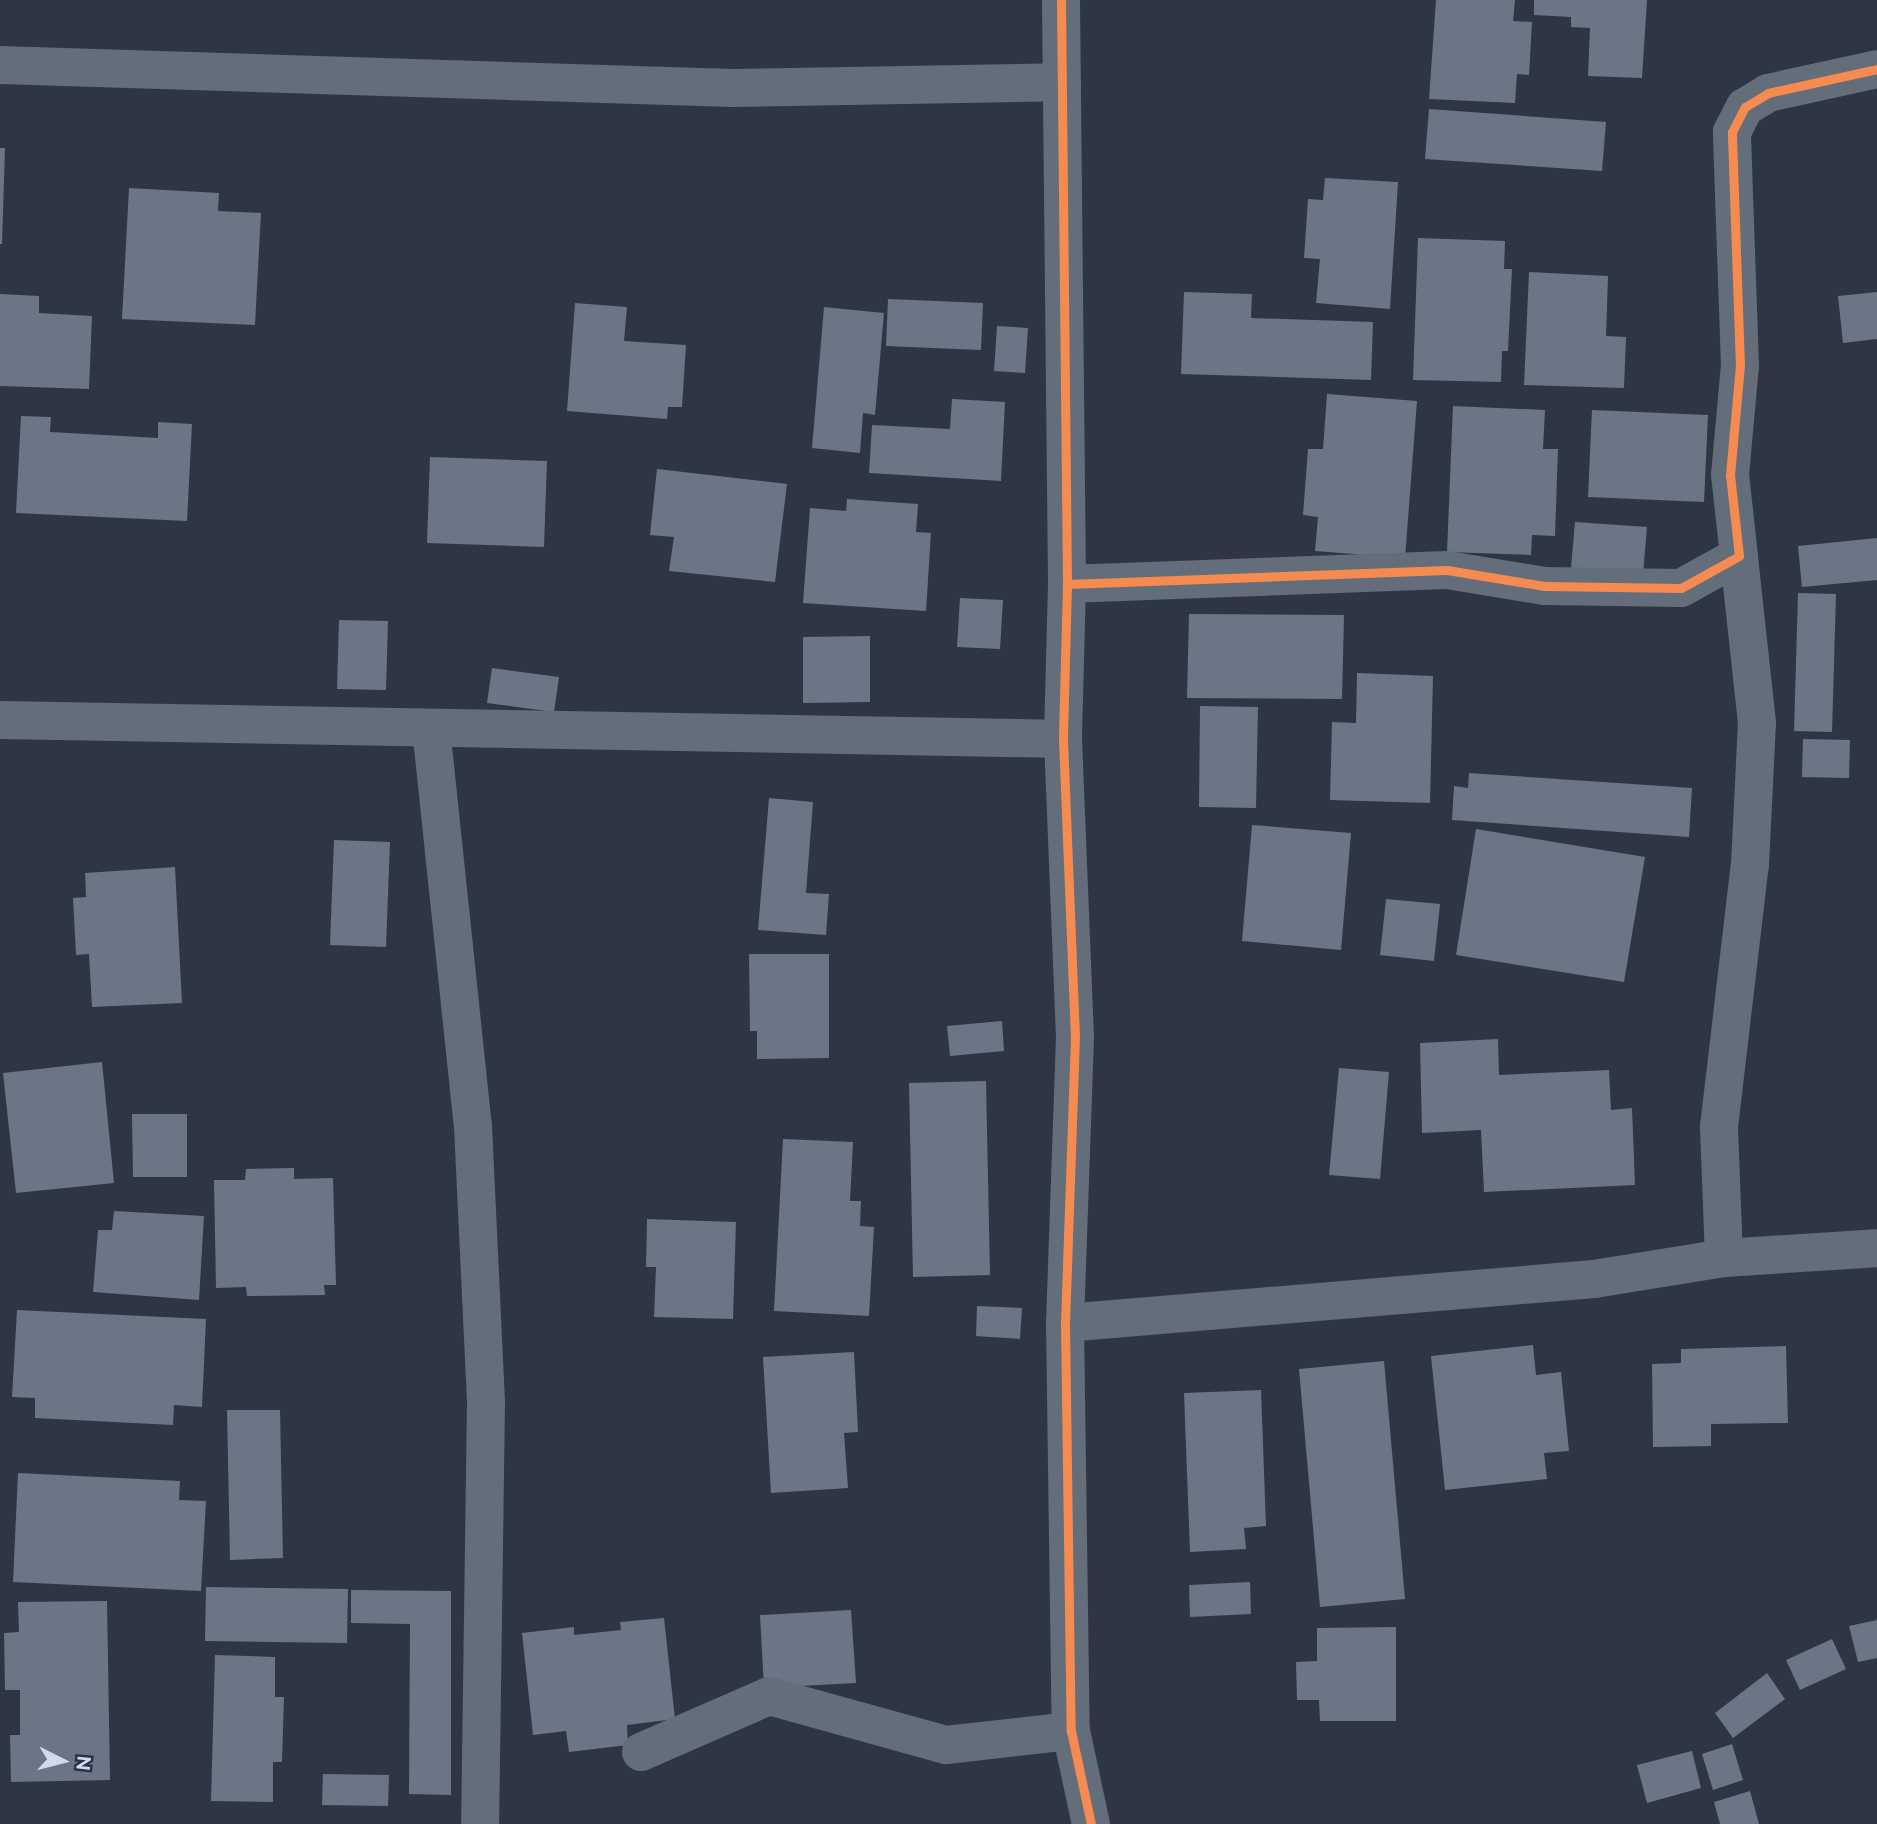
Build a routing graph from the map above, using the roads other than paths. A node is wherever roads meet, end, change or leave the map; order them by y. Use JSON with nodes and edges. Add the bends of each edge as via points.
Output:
{"nodes":[{"id":1,"x":1061,"y":0,"type":"edge"},
{"id":2,"x":0,"y":65,"type":"edge"},
{"id":3,"x":1877,"y":69,"type":"edge"},
{"id":4,"x":1062,"y":82,"type":"junction"},
{"id":5,"x":1739,"y":556,"type":"junction"},
{"id":6,"x":1067,"y":584,"type":"junction"},
{"id":7,"x":0,"y":720,"type":"edge"},
{"id":8,"x":431,"y":727,"type":"junction"},
{"id":9,"x":1063,"y":739,"type":"junction"},
{"id":10,"x":1877,"y":1248,"type":"edge"},
{"id":11,"x":1724,"y":1258,"type":"junction"},
{"id":12,"x":1065,"y":1323,"type":"junction"},
{"id":13,"x":1071,"y":1731,"type":"junction"},
{"id":14,"x":641,"y":1752,"type":"dead end"},
{"id":15,"x":480,"y":1824,"type":"edge"},
{"id":16,"x":1091,"y":1824,"type":"edge"}],
"edges":[{"from":1,"to":4,"type":"street"},
{"from":2,"to":4,"type":"street","via":[[733,88]]},
{"from":3,"to":5,"type":"street","via":[[1768,93],[1745,107],[1732,132],[1740,366],[1730,475]]},
{"from":4,"to":6,"type":"street"},
{"from":5,"to":6,"type":"street","via":[[1681,589],[1545,586],[1447,570]]},
{"from":5,"to":11,"type":"street","via":[[1757,723],[1750,865],[1719,1126]]},
{"from":6,"to":9,"type":"street"},
{"from":7,"to":8,"type":"street"},
{"from":8,"to":9,"type":"street"},
{"from":8,"to":15,"type":"street","via":[[473,1126],[486,1402]]},
{"from":9,"to":12,"type":"street","via":[[1075,1037]]},
{"from":10,"to":11,"type":"street"},
{"from":11,"to":12,"type":"street","via":[[1594,1279]]},
{"from":12,"to":13,"type":"street"},
{"from":13,"to":14,"type":"street","via":[[946,1745],[769,1696]]},
{"from":13,"to":16,"type":"street"}]}
